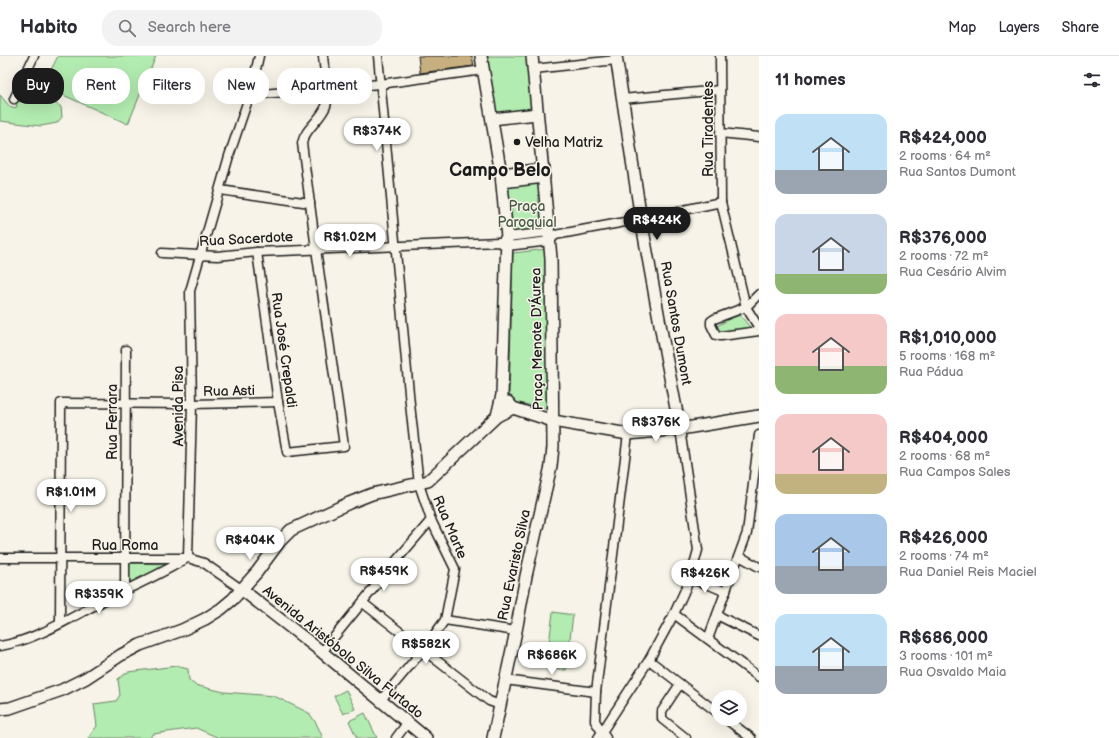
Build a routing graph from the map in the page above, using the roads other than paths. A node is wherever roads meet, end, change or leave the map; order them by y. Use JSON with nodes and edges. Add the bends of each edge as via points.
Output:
{"nodes":[{"id":1,"x":34,"y":56,"type":"edge"},
{"id":2,"x":259,"y":56,"type":"edge"},
{"id":3,"x":323,"y":56,"type":"edge"},
{"id":4,"x":378,"y":56,"type":"edge"},
{"id":5,"x":481,"y":56,"type":"edge"},
{"id":6,"x":532,"y":56,"type":"edge"},
{"id":7,"x":720,"y":56,"type":"edge"},
{"id":8,"x":616,"y":58,"type":"edge"},
{"id":9,"x":28,"y":68,"type":"edge"},
{"id":10,"x":256,"y":68,"type":"edge"},
{"id":11,"x":324,"y":68,"type":"edge"},
{"id":12,"x":534,"y":68,"type":"junction"},
{"id":13,"x":483,"y":70,"type":"junction"},
{"id":14,"x":380,"y":84,"type":"junction"},
{"id":15,"x":372,"y":85,"type":"edge"},
{"id":16,"x":720,"y":90,"type":"junction"},
{"id":17,"x":622,"y":99,"type":"junction"},
{"id":18,"x":247,"y":104,"type":"edge"},
{"id":19,"x":326,"y":104,"type":"edge"},
{"id":20,"x":537,"y":114,"type":"junction"},
{"id":21,"x":492,"y":116,"type":"junction"},
{"id":22,"x":720,"y":133,"type":"junction"},
{"id":23,"x":759,"y":137,"type":"edge"},
{"id":24,"x":544,"y":173,"type":"junction"},
{"id":25,"x":501,"y":178,"type":"junction"},
{"id":26,"x":220,"y":190,"type":"junction"},
{"id":27,"x":721,"y":202,"type":"junction"},
{"id":28,"x":310,"y":203,"type":"junction"},
{"id":29,"x":641,"y":219,"type":"junction"},
{"id":30,"x":551,"y":236,"type":"junction"},
{"id":31,"x":505,"y":242,"type":"junction"},
{"id":32,"x":396,"y":246,"type":"junction"},
{"id":33,"x":316,"y":249,"type":"junction"},
{"id":34,"x":257,"y":252,"type":"junction"},
{"id":35,"x":162,"y":253,"type":"dead end"},
{"id":36,"x":201,"y":255,"type":"junction"},
{"id":37,"x":759,"y":294,"type":"edge"},
{"id":38,"x":746,"y":307,"type":"junction"},
{"id":39,"x":759,"y":328,"type":"edge"},
{"id":40,"x":759,"y":331,"type":"edge"},
{"id":41,"x":126,"y":350,"type":"dead end"},
{"id":42,"x":502,"y":395,"type":"junction"},
{"id":43,"x":278,"y":402,"type":"junction"},
{"id":44,"x":125,"y":404,"type":"junction"},
{"id":45,"x":192,"y":404,"type":"junction"},
{"id":46,"x":513,"y":408,"type":"junction"},
{"id":47,"x":497,"y":416,"type":"junction"},
{"id":48,"x":759,"y":416,"type":"edge"},
{"id":49,"x":553,"y":421,"type":"junction"},
{"id":50,"x":680,"y":429,"type":"junction"},
{"id":51,"x":628,"y":434,"type":"junction"},
{"id":52,"x":759,"y":435,"type":"edge"},
{"id":53,"x":419,"y":484,"type":"junction"},
{"id":54,"x":755,"y":499,"type":"edge"},
{"id":55,"x":431,"y":520,"type":"junction"},
{"id":56,"x":739,"y":556,"type":"junction"},
{"id":57,"x":0,"y":558,"type":"edge"},
{"id":58,"x":61,"y":558,"type":"junction"},
{"id":59,"x":125,"y":558,"type":"junction"},
{"id":60,"x":188,"y":558,"type":"junction"},
{"id":61,"x":759,"y":567,"type":"edge"},
{"id":62,"x":690,"y":579,"type":"junction"},
{"id":63,"x":241,"y":589,"type":"junction"},
{"id":64,"x":125,"y":590,"type":"junction"},
{"id":65,"x":726,"y":592,"type":"junction"},
{"id":66,"x":363,"y":603,"type":"junction"},
{"id":67,"x":674,"y":614,"type":"junction"},
{"id":68,"x":717,"y":615,"type":"junction"},
{"id":69,"x":445,"y":620,"type":"junction"},
{"id":70,"x":60,"y":623,"type":"junction"},
{"id":71,"x":516,"y":631,"type":"junction"},
{"id":72,"x":759,"y":636,"type":"edge"},
{"id":73,"x":708,"y":640,"type":"junction"},
{"id":74,"x":0,"y":646,"type":"edge"},
{"id":75,"x":423,"y":650,"type":"junction"},
{"id":76,"x":322,"y":652,"type":"junction"},
{"id":77,"x":649,"y":660,"type":"junction"},
{"id":78,"x":759,"y":677,"type":"edge"},
{"id":79,"x":506,"y":680,"type":"junction"},
{"id":80,"x":680,"y":684,"type":"junction"},
{"id":81,"x":596,"y":692,"type":"junction"},
{"id":82,"x":380,"y":700,"type":"junction"},
{"id":83,"x":500,"y":705,"type":"junction"},
{"id":84,"x":711,"y":708,"type":"edge"},
{"id":85,"x":0,"y":709,"type":"edge"},
{"id":86,"x":408,"y":722,"type":"junction"},
{"id":87,"x":735,"y":726,"type":"edge"},
{"id":88,"x":602,"y":736,"type":"edge"},
{"id":89,"x":396,"y":738,"type":"edge"},
{"id":90,"x":426,"y":738,"type":"edge"},
{"id":91,"x":493,"y":738,"type":"edge"},
{"id":92,"x":686,"y":738,"type":"edge"},
{"id":93,"x":751,"y":738,"type":"edge"}],
"edges":[{"from":1,"to":9,"type":"street"},
{"from":2,"to":10,"type":"street","name":"Avenida Pisa"},
{"from":3,"to":11,"type":"street"},
{"from":4,"to":14,"type":"street","name":"Rua Marte"},
{"from":5,"to":13,"type":"street","name":"Praça Menote D'Áurea"},
{"from":6,"to":12,"type":"street","name":"Praça Menote D'Áurea"},
{"from":7,"to":16,"type":"street","name":"Rua Tiradentes"},
{"from":8,"to":12,"type":"street"},
{"from":8,"to":17,"type":"street","name":"Rua Santos Dumont"},
{"from":12,"to":20,"type":"street","name":"Praça Menote D'Áurea"},
{"from":13,"to":14,"type":"street"},
{"from":13,"to":21,"type":"street","name":"Praça Menote D'Áurea"},
{"from":14,"to":15,"type":"street"},
{"from":14,"to":32,"type":"street","name":"Rua Marte"},
{"from":16,"to":17,"type":"street"},
{"from":16,"to":22,"type":"street","name":"Rua Tiradentes"},
{"from":17,"to":29,"type":"street","name":"Rua Santos Dumont"},
{"from":18,"to":26,"type":"street","name":"Avenida Pisa"},
{"from":19,"to":28,"type":"street","via":[[304,135],[302,143]]},
{"from":20,"to":21,"type":"street"},
{"from":20,"to":24,"type":"street","name":"Praça Menote D'Áurea"},
{"from":21,"to":25,"type":"street","name":"Praça Menote D'Áurea"},
{"from":22,"to":23,"type":"street"},
{"from":22,"to":27,"type":"street","name":"Rua Tiradentes"},
{"from":24,"to":25,"type":"street"},
{"from":24,"to":30,"type":"street","name":"Praça Menote D'Áurea"},
{"from":25,"to":31,"type":"street","name":"Praça Menote D'Áurea"},
{"from":26,"to":28,"type":"street"},
{"from":26,"to":36,"type":"street","name":"Avenida Pisa"},
{"from":27,"to":29,"type":"street"},
{"from":27,"to":38,"type":"street","name":"Rua Tiradentes"},
{"from":28,"to":33,"type":"street"},
{"from":29,"to":30,"type":"street"},
{"from":29,"to":50,"type":"street","name":"Rua Santos Dumont"},
{"from":30,"to":31,"type":"street"},
{"from":30,"to":49,"type":"street","name":"Praça Menote D'Áurea"},
{"from":31,"to":32,"type":"street","name":"Rua Sacerdote"},
{"from":31,"to":42,"type":"street","name":"Praça Menote D'Áurea"},
{"from":32,"to":33,"type":"street","name":"Rua Sacerdote"},
{"from":32,"to":53,"type":"street","name":"Rua Marte"},
{"from":33,"to":34,"type":"street","name":"Rua Sacerdote"},
{"from":33,"to":43,"type":"street","name":"Rua José Crepaldi","via":[[344,446],[287,452]]},
{"from":34,"to":36,"type":"street","name":"Rua Sacerdote"},
{"from":34,"to":43,"type":"street","name":"Rua José Crepaldi"},
{"from":35,"to":36,"type":"street","name":"Rua Sacerdote"},
{"from":36,"to":45,"type":"street","name":"Avenida Pisa","via":[[190,291]]},
{"from":37,"to":38,"type":"street"},
{"from":38,"to":39,"type":"street","name":"Rua Tiradentes"},
{"from":38,"to":40,"type":"street","via":[[714,319],[711,325],[716,335]]},
{"from":41,"to":44,"type":"street","name":"Rua Ferrara"},
{"from":42,"to":46,"type":"street","name":"Praça Menote D'Áurea"},
{"from":42,"to":47,"type":"street"},
{"from":43,"to":45,"type":"street","name":"Rua Asti"},
{"from":44,"to":45,"type":"street","name":"Rua Asti"},
{"from":44,"to":58,"type":"street","name":"Rua Asti","via":[[61,403]]},
{"from":44,"to":59,"type":"street","name":"Rua Ferrara"},
{"from":45,"to":60,"type":"street","name":"Avenida Pisa"},
{"from":46,"to":47,"type":"street"},
{"from":46,"to":49,"type":"street","name":"Praça Menote D'Áurea"},
{"from":47,"to":53,"type":"street","via":[[428,481]]},
{"from":48,"to":50,"type":"street"},
{"from":49,"to":51,"type":"street"},
{"from":49,"to":71,"type":"street","name":"Rua Evaristo Silva","via":[[551,466]]},
{"from":50,"to":51,"type":"street"},
{"from":50,"to":62,"type":"street","via":[[698,550]]},
{"from":51,"to":81,"type":"street"},
{"from":52,"to":54,"type":"street"},
{"from":53,"to":55,"type":"street","name":"Rua Marte"},
{"from":53,"to":63,"type":"street","via":[[372,494],[291,530]]},
{"from":54,"to":56,"type":"street"},
{"from":55,"to":66,"type":"street"},
{"from":55,"to":69,"type":"street","name":"Rua Marte","via":[[455,569]]},
{"from":56,"to":61,"type":"street"},
{"from":56,"to":65,"type":"street"},
{"from":57,"to":58,"type":"street","name":"Rua Roma"},
{"from":58,"to":59,"type":"street","name":"Rua Roma"},
{"from":58,"to":70,"type":"street"},
{"from":59,"to":60,"type":"street","name":"Rua Roma"},
{"from":59,"to":64,"type":"street","name":"Rua Ferrara"},
{"from":60,"to":63,"type":"street","name":"Rua Roma","via":[[204,563]]},
{"from":60,"to":64,"type":"street","via":[[165,572]]},
{"from":62,"to":65,"type":"street"},
{"from":62,"to":67,"type":"street"},
{"from":63,"to":76,"type":"street","name":"Avenida Aristóbolo Silva Furtado"},
{"from":63,"to":85,"type":"street","via":[[221,609],[205,619],[140,645],[62,690]]},
{"from":64,"to":70,"type":"street"},
{"from":65,"to":68,"type":"street"},
{"from":66,"to":75,"type":"street"},
{"from":66,"to":76,"type":"street"},
{"from":67,"to":73,"type":"street"},
{"from":67,"to":77,"type":"street"},
{"from":68,"to":72,"type":"street"},
{"from":68,"to":73,"type":"street"},
{"from":69,"to":71,"type":"street"},
{"from":69,"to":75,"type":"street","name":"Rua Marte"},
{"from":70,"to":74,"type":"street","via":[[12,644]]},
{"from":71,"to":79,"type":"street","name":"Rua Evaristo Silva"},
{"from":73,"to":78,"type":"street"},
{"from":75,"to":82,"type":"street","name":"Rua Marte"},
{"from":75,"to":83,"type":"street","via":[[489,701]]},
{"from":76,"to":82,"type":"street","name":"Avenida Aristóbolo Silva Furtado"},
{"from":77,"to":80,"type":"street"},
{"from":77,"to":88,"type":"street"},
{"from":79,"to":81,"type":"street"},
{"from":79,"to":83,"type":"street","name":"Rua Evaristo Silva"},
{"from":80,"to":84,"type":"street"},
{"from":80,"to":92,"type":"street","via":[[662,711],[662,719]]},
{"from":81,"to":88,"type":"street","via":[[594,721]]},
{"from":82,"to":86,"type":"street","name":"Avenida Aristóbolo Silva Furtado"},
{"from":83,"to":91,"type":"street","name":"Rua Evaristo Silva"},
{"from":86,"to":89,"type":"street"},
{"from":86,"to":90,"type":"street","name":"Avenida Aristóbolo Silva Furtado"},
{"from":87,"to":93,"type":"street"}]}
